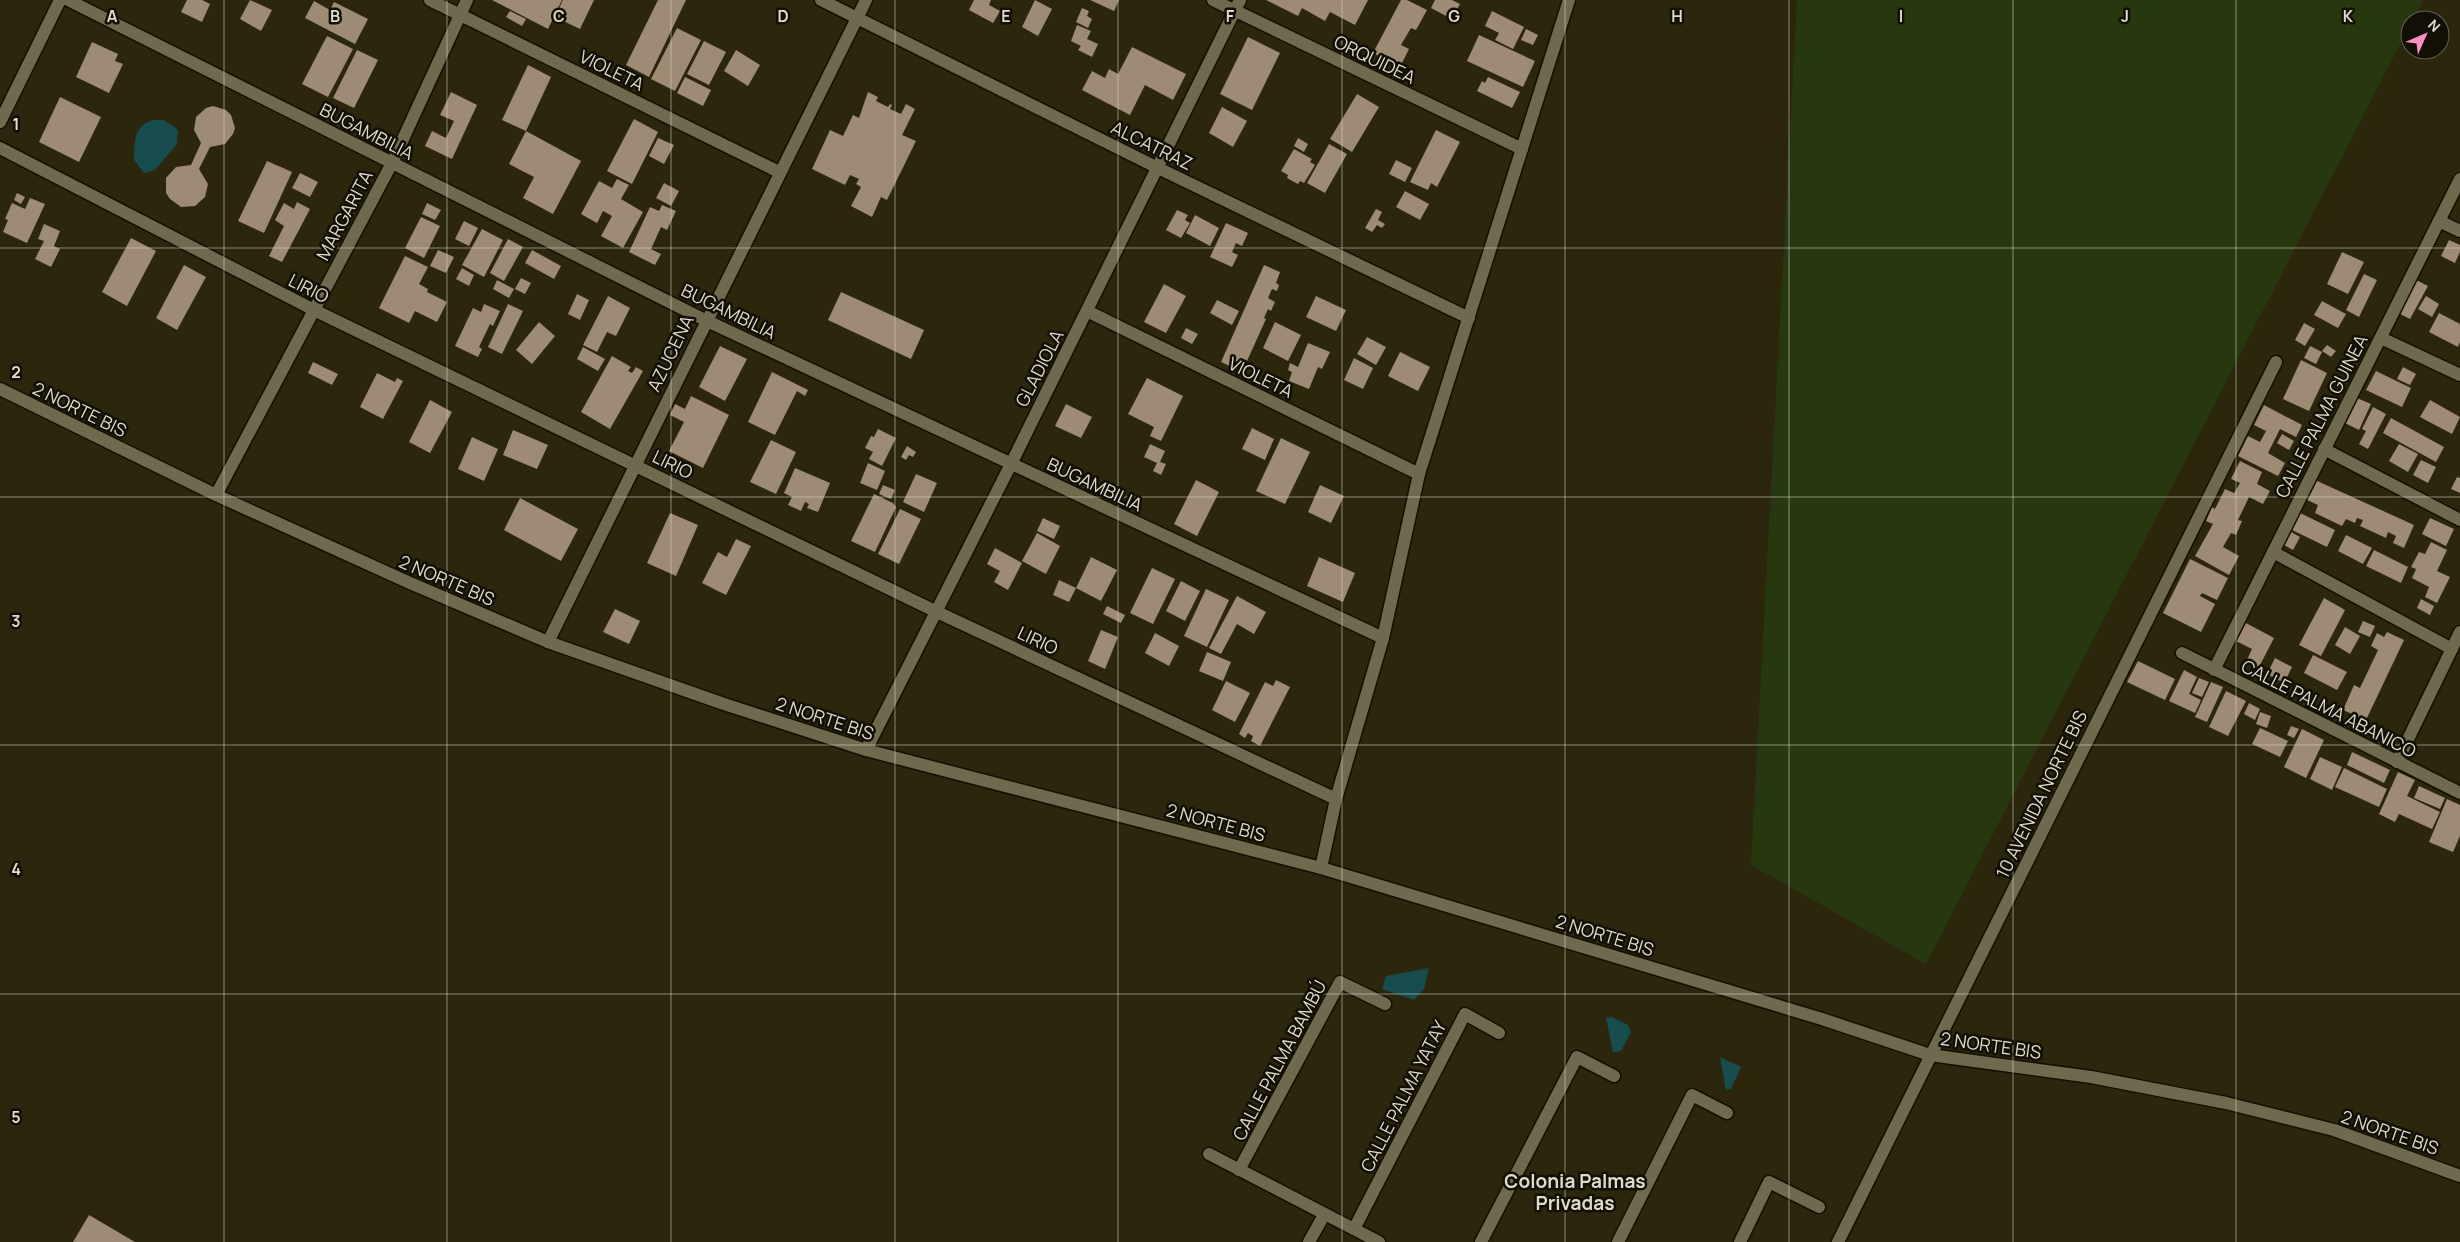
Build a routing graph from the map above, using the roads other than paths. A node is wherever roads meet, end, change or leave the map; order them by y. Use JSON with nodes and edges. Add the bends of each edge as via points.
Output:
{"nodes":[{"id":1,"x":60,"y":0,"type":"edge"},
{"id":2,"x":68,"y":0,"type":"edge"},
{"id":3,"x":430,"y":0,"type":"edge"},
{"id":4,"x":467,"y":0,"type":"edge"},
{"id":5,"x":821,"y":0,"type":"edge"},
{"id":6,"x":866,"y":0,"type":"edge"},
{"id":7,"x":1213,"y":0,"type":"edge"},
{"id":8,"x":1569,"y":0,"type":"edge"},
{"id":9,"x":1237,"y":5,"type":"edge"},
{"id":10,"x":460,"y":15,"type":"junction"},
{"id":11,"x":857,"y":17,"type":"junction"},
{"id":12,"x":0,"y":122,"type":"edge"},
{"id":13,"x":0,"y":148,"type":"edge"},
{"id":14,"x":1522,"y":149,"type":"junction"},
{"id":15,"x":392,"y":163,"type":"junction"},
{"id":16,"x":1158,"y":168,"type":"junction"},
{"id":17,"x":778,"y":172,"type":"junction"},
{"id":18,"x":2460,"y":179,"type":"edge"},
{"id":19,"x":2439,"y":220,"type":"junction"},
{"id":20,"x":2460,"y":231,"type":"edge"},
{"id":21,"x":314,"y":310,"type":"junction"},
{"id":22,"x":1087,"y":312,"type":"junction"},
{"id":23,"x":1469,"y":318,"type":"junction"},
{"id":24,"x":705,"y":320,"type":"junction"},
{"id":25,"x":2380,"y":338,"type":"junction"},
{"id":26,"x":2276,"y":362,"type":"dead end"},
{"id":27,"x":2460,"y":375,"type":"edge"},
{"id":28,"x":0,"y":389,"type":"edge"},
{"id":29,"x":2324,"y":450,"type":"junction"},
{"id":30,"x":1011,"y":464,"type":"junction"},
{"id":31,"x":636,"y":465,"type":"junction"},
{"id":32,"x":1419,"y":474,"type":"junction"},
{"id":33,"x":216,"y":495,"type":"junction"},
{"id":34,"x":2460,"y":520,"type":"edge"},
{"id":35,"x":2273,"y":552,"type":"junction"},
{"id":36,"x":937,"y":612,"type":"junction"},
{"id":37,"x":2460,"y":632,"type":"edge"},
{"id":38,"x":1383,"y":638,"type":"junction"},
{"id":39,"x":548,"y":642,"type":"junction"},
{"id":40,"x":2452,"y":649,"type":"junction"},
{"id":41,"x":2182,"y":653,"type":"dead end"},
{"id":42,"x":2214,"y":670,"type":"junction"},
{"id":43,"x":866,"y":750,"type":"junction"},
{"id":44,"x":2397,"y":762,"type":"junction"},
{"id":45,"x":2460,"y":793,"type":"edge"},
{"id":46,"x":1336,"y":800,"type":"junction"},
{"id":47,"x":1321,"y":868,"type":"junction"},
{"id":48,"x":1385,"y":1004,"type":"dead end"},
{"id":49,"x":1499,"y":1033,"type":"dead end"},
{"id":50,"x":1930,"y":1055,"type":"junction"},
{"id":51,"x":1614,"y":1076,"type":"dead end"},
{"id":52,"x":1727,"y":1113,"type":"dead end"},
{"id":53,"x":1208,"y":1154,"type":"dead end"},
{"id":54,"x":1239,"y":1170,"type":"junction"},
{"id":55,"x":2460,"y":1176,"type":"edge"},
{"id":56,"x":1819,"y":1207,"type":"dead end"},
{"id":57,"x":1324,"y":1215,"type":"junction"},
{"id":58,"x":1354,"y":1229,"type":"junction"},
{"id":59,"x":1309,"y":1242,"type":"edge"},
{"id":60,"x":1380,"y":1242,"type":"edge"},
{"id":61,"x":1481,"y":1242,"type":"edge"},
{"id":62,"x":1618,"y":1242,"type":"edge"},
{"id":63,"x":1740,"y":1242,"type":"edge"},
{"id":64,"x":1838,"y":1242,"type":"edge"}],
"edges":[{"from":1,"to":12,"type":"street"},
{"from":2,"to":15,"type":"street","name":"BUGAMBILIA"},
{"from":3,"to":10,"type":"street","name":"VIOLETA"},
{"from":4,"to":10,"type":"street","name":"MARGARITA"},
{"from":5,"to":11,"type":"street","name":"ALCATRAZ"},
{"from":6,"to":11,"type":"street","name":"AZUCENA"},
{"from":7,"to":9,"type":"street","name":"ORQUIDEA"},
{"from":8,"to":14,"type":"street"},
{"from":9,"to":14,"type":"street","name":"ORQUIDEA"},
{"from":9,"to":16,"type":"street","name":"GLADIOLA"},
{"from":10,"to":15,"type":"street","name":"MARGARITA"},
{"from":10,"to":17,"type":"street","name":"VIOLETA"},
{"from":11,"to":16,"type":"street","name":"ALCATRAZ"},
{"from":11,"to":17,"type":"street","name":"AZUCENA"},
{"from":13,"to":21,"type":"street","name":"LIRIO"},
{"from":14,"to":23,"type":"street"},
{"from":15,"to":21,"type":"street","name":"MARGARITA"},
{"from":15,"to":24,"type":"street","name":"BUGAMBILIA"},
{"from":16,"to":22,"type":"street","name":"GLADIOLA"},
{"from":16,"to":23,"type":"street","name":"ALCATRAZ"},
{"from":17,"to":24,"type":"street","name":"AZUCENA"},
{"from":18,"to":19,"type":"street","name":"CALLE PALMA GUINEA"},
{"from":19,"to":20,"type":"street"},
{"from":19,"to":25,"type":"street","name":"CALLE PALMA GUINEA"},
{"from":21,"to":31,"type":"street","name":"LIRIO"},
{"from":21,"to":33,"type":"street","name":"MARGARITA"},
{"from":22,"to":30,"type":"street","name":"GLADIOLA"},
{"from":22,"to":32,"type":"street","name":"VIOLETA"},
{"from":23,"to":32,"type":"street"},
{"from":24,"to":30,"type":"street","name":"BUGAMBILIA"},
{"from":24,"to":31,"type":"street","name":"AZUCENA"},
{"from":25,"to":27,"type":"street"},
{"from":25,"to":29,"type":"street","name":"CALLE PALMA GUINEA"},
{"from":26,"to":50,"type":"street","name":"10 AVENIDA NORTE BIS"},
{"from":28,"to":33,"type":"street","name":"2 NORTE BIS"},
{"from":29,"to":34,"type":"street"},
{"from":29,"to":35,"type":"street","name":"CALLE PALMA GUINEA"},
{"from":30,"to":36,"type":"street","name":"GLADIOLA"},
{"from":30,"to":38,"type":"street","name":"BUGAMBILIA"},
{"from":31,"to":36,"type":"street","name":"LIRIO"},
{"from":31,"to":39,"type":"street","name":"AZUCENA"},
{"from":32,"to":38,"type":"street"},
{"from":33,"to":39,"type":"street","name":"2 NORTE BIS"},
{"from":35,"to":40,"type":"street"},
{"from":35,"to":42,"type":"street","name":"CALLE PALMA GUINEA"},
{"from":36,"to":43,"type":"street","name":"GLADIOLA"},
{"from":36,"to":46,"type":"street","name":"LIRIO"},
{"from":37,"to":40,"type":"street"},
{"from":38,"to":46,"type":"street"},
{"from":39,"to":43,"type":"street","name":"2 NORTE BIS"},
{"from":40,"to":44,"type":"street"},
{"from":41,"to":42,"type":"street","name":"CALLE PALMA ABANICO"},
{"from":42,"to":44,"type":"street","name":"CALLE PALMA ABANICO"},
{"from":43,"to":47,"type":"street","name":"2 NORTE BIS"},
{"from":44,"to":45,"type":"street","name":"CALLE PALMA ABANICO"},
{"from":46,"to":47,"type":"street"},
{"from":47,"to":50,"type":"street","name":"2 NORTE BIS","via":[[1813,1016]]},
{"from":48,"to":54,"type":"street","name":"CALLE PALMA BAMBÚ","via":[[1340,982]]},
{"from":49,"to":58,"type":"street","name":"CALLE PALMA YATAY","via":[[1465,1014]]},
{"from":50,"to":55,"type":"street","name":"2 NORTE BIS","via":[[2091,1077],[2226,1103],[2334,1130]]},
{"from":50,"to":64,"type":"street","name":"10 AVENIDA NORTE BIS"},
{"from":51,"to":61,"type":"street","via":[[1577,1058]]},
{"from":52,"to":62,"type":"street","via":[[1692,1095]]},
{"from":53,"to":54,"type":"street"},
{"from":54,"to":57,"type":"street"},
{"from":56,"to":63,"type":"street","via":[[1769,1182]]},
{"from":57,"to":58,"type":"street"},
{"from":57,"to":59,"type":"street"},
{"from":58,"to":60,"type":"street"}]}
